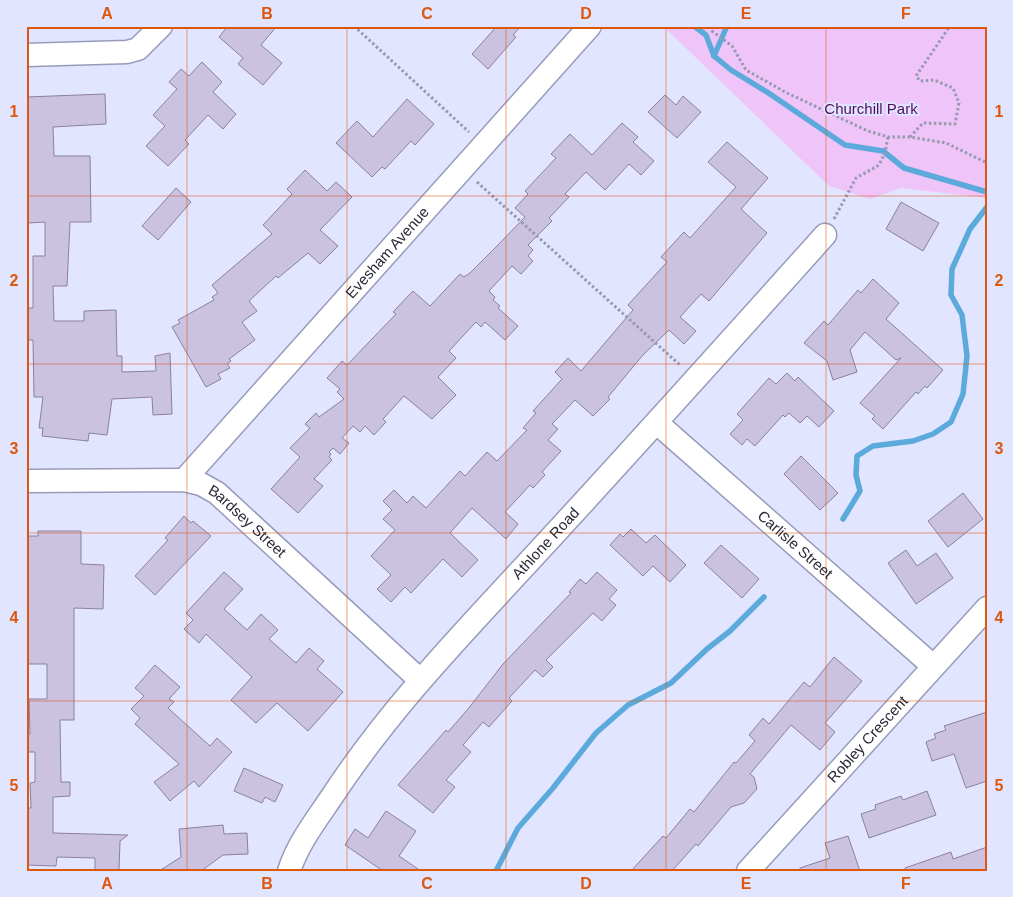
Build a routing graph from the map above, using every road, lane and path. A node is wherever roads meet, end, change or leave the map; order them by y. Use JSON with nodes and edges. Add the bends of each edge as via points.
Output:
{"nodes":[{"id":1,"x":161,"y":26,"type":"edge"},
{"id":2,"x":354,"y":26,"type":"edge"},
{"id":3,"x":590,"y":26,"type":"edge"},
{"id":4,"x":710,"y":26,"type":"edge"},
{"id":5,"x":950,"y":26,"type":"edge"},
{"id":6,"x":26,"y":55,"type":"edge"},
{"id":7,"x":888,"y":137,"type":"junction"},
{"id":8,"x":910,"y":137,"type":"junction"},
{"id":9,"x":484,"y":146,"type":"junction"},
{"id":10,"x":987,"y":163,"type":"edge"},
{"id":11,"x":463,"y":170,"type":"junction"},
{"id":12,"x":825,"y":235,"type":"joint"},
{"id":13,"x":696,"y":379,"type":"junction"},
{"id":14,"x":657,"y":423,"type":"junction"},
{"id":15,"x":184,"y":480,"type":"junction"},
{"id":16,"x":26,"y":481,"type":"edge"},
{"id":17,"x":987,"y":608,"type":"edge"},
{"id":18,"x":933,"y":666,"type":"junction"},
{"id":19,"x":420,"y":680,"type":"junction"},
{"id":20,"x":289,"y":871,"type":"edge"},
{"id":21,"x":748,"y":871,"type":"edge"}],
"edges":[{"from":1,"to":6,"type":"street","via":[[138,49],[126,52]]},
{"from":2,"to":9,"type":"path"},
{"from":3,"to":9,"type":"street","name":"Evesham Avenue"},
{"from":4,"to":7,"type":"path","via":[[732,46],[746,70],[839,119]]},
{"from":5,"to":8,"type":"path","via":[[916,76],[920,81],[934,80],[953,88],[959,103],[955,124],[923,123]]},
{"from":7,"to":8,"type":"path"},
{"from":7,"to":12,"type":"path","via":[[879,165],[856,178]]},
{"from":8,"to":10,"type":"path","via":[[946,143]]},
{"from":9,"to":11,"type":"street","name":"Evesham Avenue"},
{"from":11,"to":13,"type":"path"},
{"from":11,"to":15,"type":"street","name":"Evesham Avenue"},
{"from":12,"to":13,"type":"street","name":"Athlone Road"},
{"from":13,"to":14,"type":"street","name":"Athlone Road"},
{"from":14,"to":18,"type":"street","name":"Carlisle Street"},
{"from":14,"to":19,"type":"street","name":"Athlone Road"},
{"from":15,"to":16,"type":"street","name":"Bardsey Street"},
{"from":15,"to":19,"type":"street","name":"Bardsey Street","via":[[201,484],[217,493]]},
{"from":17,"to":18,"type":"street","name":"Robley Crescent"},
{"from":18,"to":21,"type":"street","name":"Robley Crescent"},
{"from":19,"to":20,"type":"street","name":"Athlone Road","via":[[362,751],[300,846]]}]}
